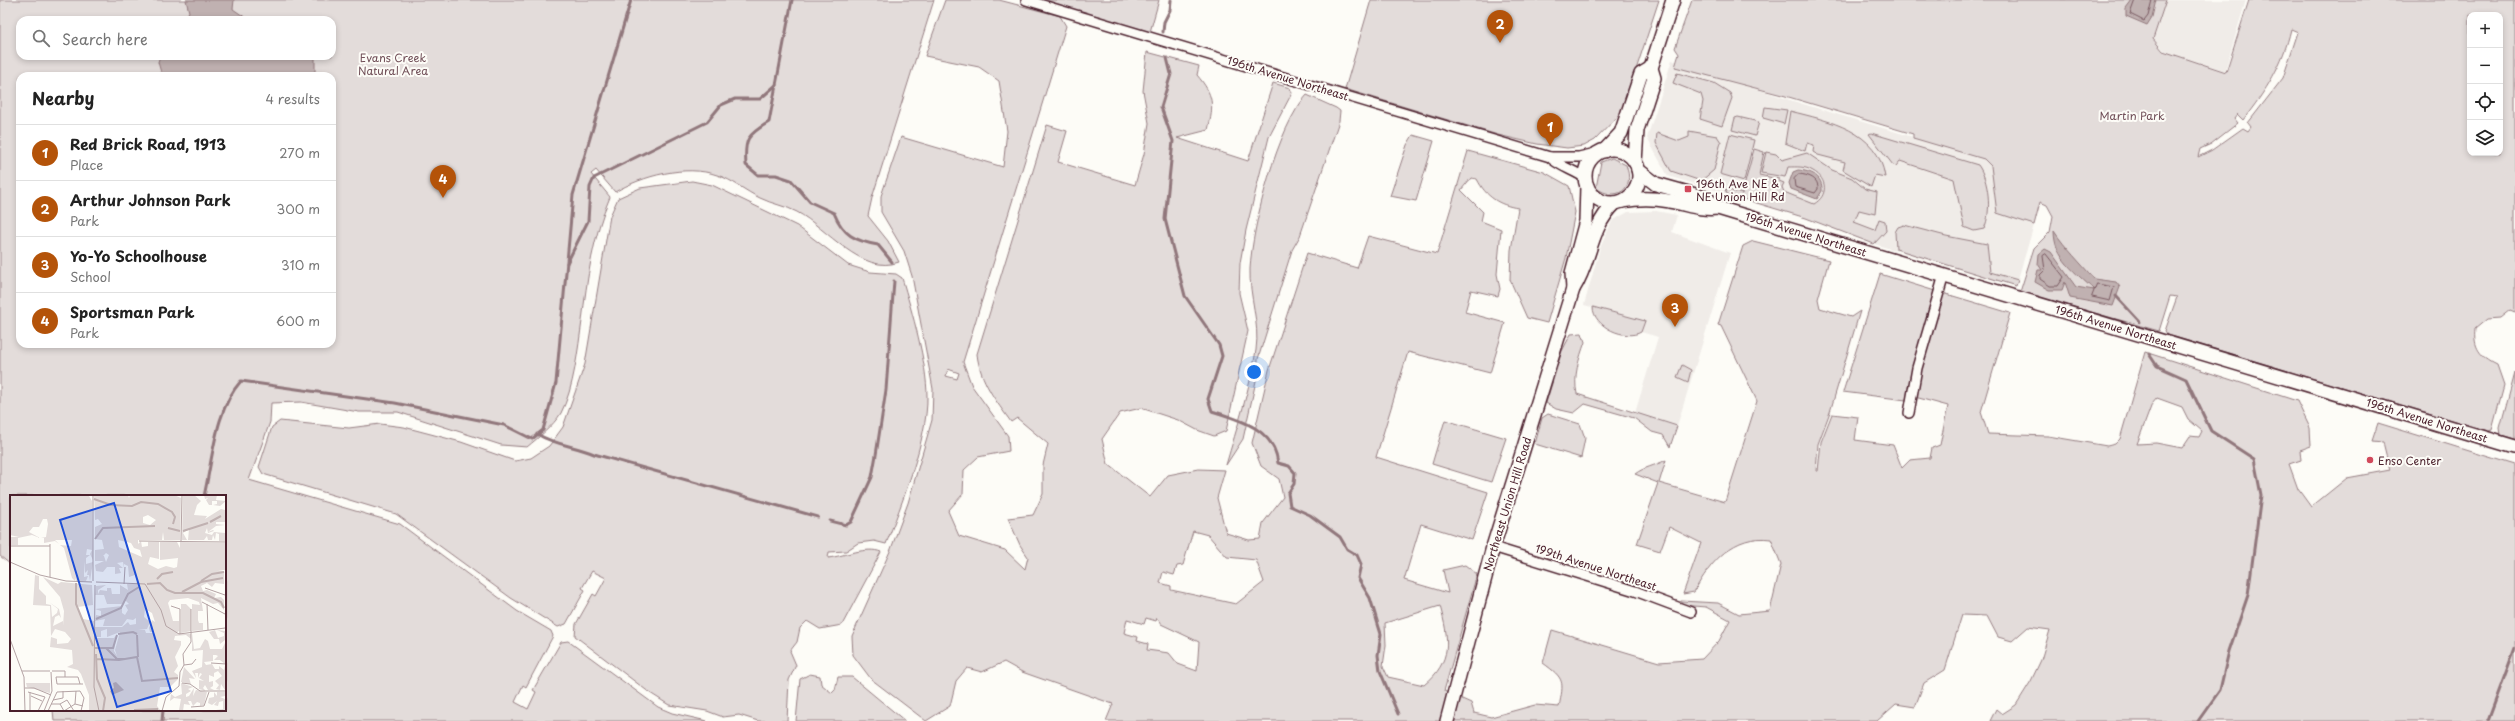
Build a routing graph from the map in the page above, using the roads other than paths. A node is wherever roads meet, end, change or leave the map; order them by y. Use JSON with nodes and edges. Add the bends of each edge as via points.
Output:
{"nodes":[{"id":1,"x":1026,"y":0,"type":"edge"},
{"id":2,"x":1673,"y":0,"type":"edge"},
{"id":3,"x":1651,"y":68,"type":"junction"},
{"id":4,"x":1602,"y":152,"type":"junction"},
{"id":5,"x":1550,"y":157,"type":"junction"},
{"id":6,"x":1637,"y":166,"type":"junction"},
{"id":7,"x":1586,"y":182,"type":"junction"},
{"id":8,"x":1618,"y":202,"type":"junction"},
{"id":9,"x":1718,"y":208,"type":"junction"},
{"id":10,"x":1944,"y":275,"type":"junction"},
{"id":11,"x":1573,"y":289,"type":"junction"},
{"id":12,"x":1909,"y":412,"type":"dead end"},
{"id":13,"x":2515,"y":447,"type":"edge"},
{"id":14,"x":1493,"y":547,"type":"junction"},
{"id":15,"x":1691,"y":612,"type":"dead end"},
{"id":16,"x":1447,"y":721,"type":"edge"}],
"edges":[{"from":1,"to":5,"type":"street","name":"196th Avenue Northeast"},
{"from":2,"to":3,"type":"street"},
{"from":3,"to":4,"type":"street","via":[[1641,74],[1621,133]]},
{"from":3,"to":6,"type":"street","via":[[1654,78],[1637,130]]},
{"from":4,"to":5,"type":"street","name":"196th Avenue Northeast","via":[[1579,157]]},
{"from":4,"to":6,"type":"street","via":[[1621,151]]},
{"from":4,"to":7,"type":"street","via":[[1589,163]]},
{"from":5,"to":7,"type":"street","name":"196th Avenue Northeast","via":[[1554,162],[1574,170]]},
{"from":6,"to":8,"type":"street","via":[[1639,178],[1634,192]]},
{"from":6,"to":9,"type":"street","name":"196th Avenue Northeast","via":[[1656,184],[1706,198]]},
{"from":7,"to":8,"type":"street","via":[[1598,199]]},
{"from":7,"to":11,"type":"street","name":"Northeast Union Hill Road","via":[[1586,221],[1572,273]]},
{"from":8,"to":9,"type":"street","name":"196th Avenue Northeast","via":[[1637,198],[1668,200],[1703,210]]},
{"from":8,"to":11,"type":"street","name":"Northeast Union Hill Road","via":[[1598,223],[1582,275]]},
{"from":9,"to":10,"type":"street","name":"196th Avenue Northeast"},
{"from":10,"to":12,"type":"street","via":[[1916,368]]},
{"from":10,"to":13,"type":"street","name":"196th Avenue Northeast"},
{"from":11,"to":14,"type":"street","name":"Northeast Union Hill Road"},
{"from":14,"to":15,"type":"street","name":"199th Avenue Northeast","via":[[1629,589]]},
{"from":14,"to":16,"type":"street","name":"Northeast Union Hill Road"}]}
